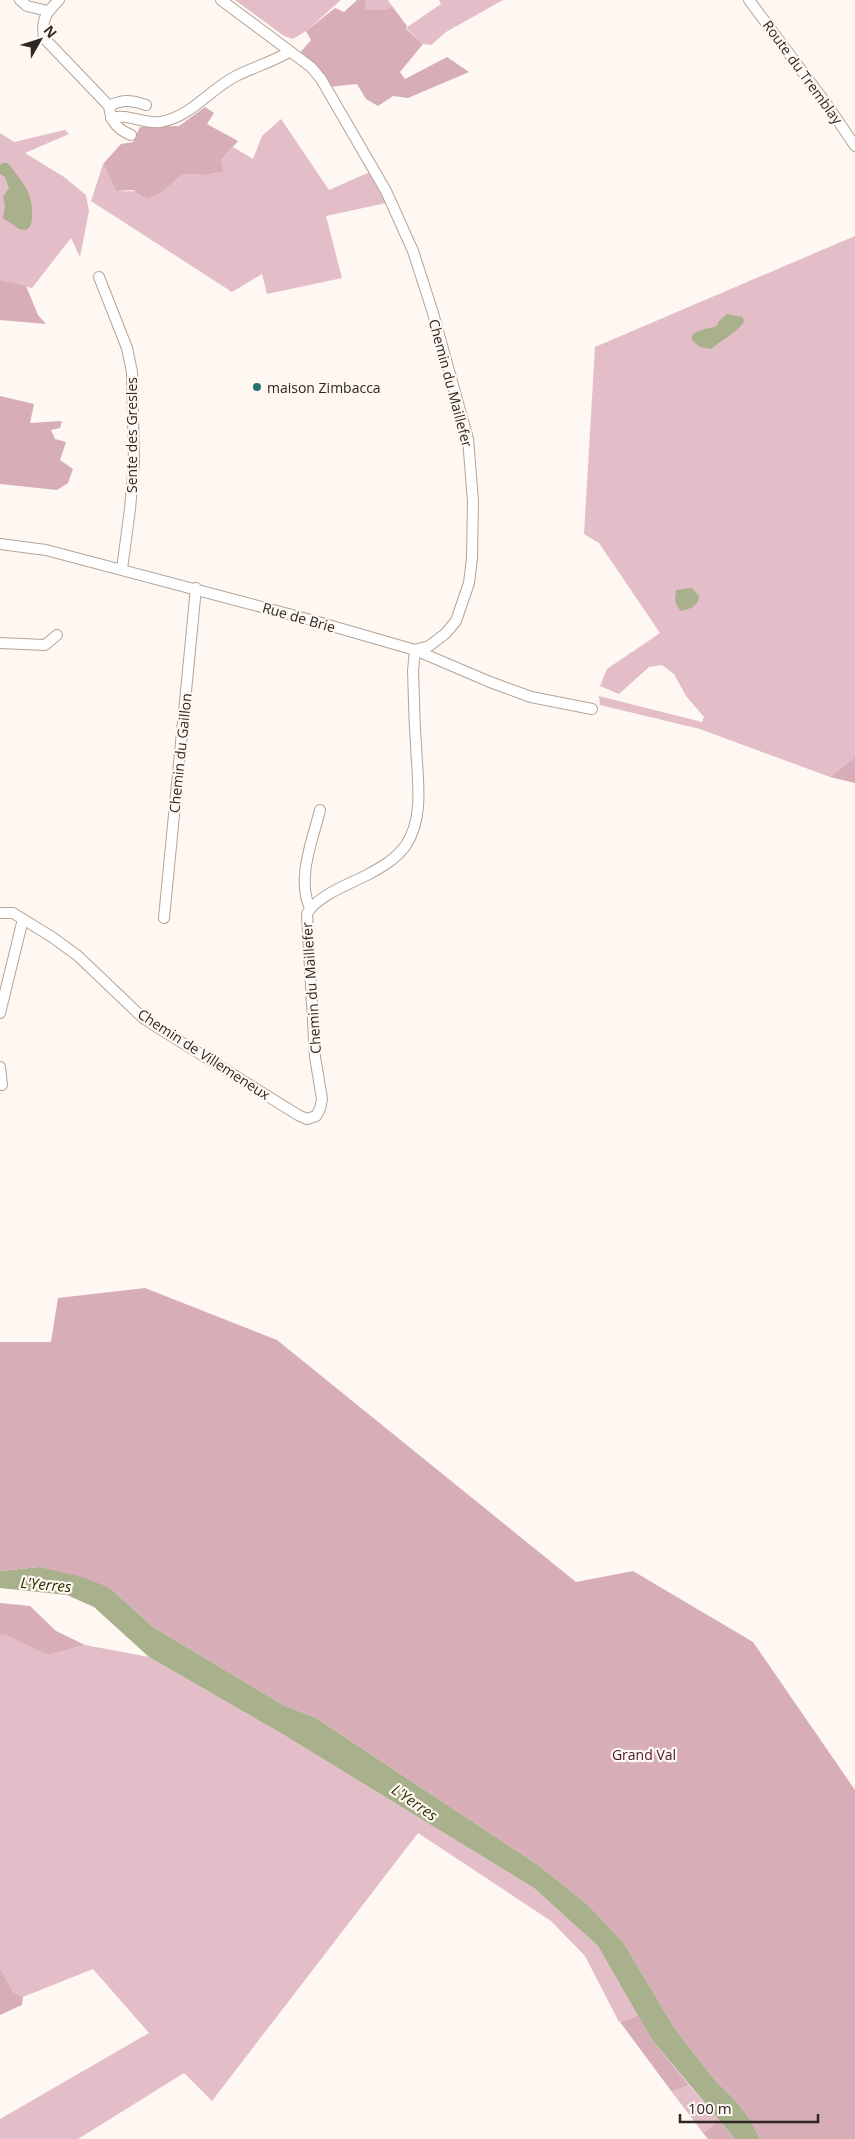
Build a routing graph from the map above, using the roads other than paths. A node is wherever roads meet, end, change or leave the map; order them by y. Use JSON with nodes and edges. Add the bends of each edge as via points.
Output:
{"nodes":[{"id":1,"x":20,"y":0,"type":"edge"},
{"id":2,"x":59,"y":0,"type":"edge"},
{"id":3,"x":220,"y":0,"type":"edge"},
{"id":4,"x":749,"y":0,"type":"edge"},
{"id":5,"x":48,"y":11,"type":"junction"},
{"id":6,"x":289,"y":52,"type":"junction"},
{"id":7,"x":146,"y":105,"type":"dead end"},
{"id":8,"x":109,"y":106,"type":"junction"},
{"id":9,"x":110,"y":118,"type":"junction"},
{"id":10,"x":131,"y":135,"type":"dead end"},
{"id":11,"x":855,"y":146,"type":"edge"},
{"id":12,"x":99,"y":276,"type":"dead end"},
{"id":13,"x":0,"y":544,"type":"edge"},
{"id":14,"x":122,"y":569,"type":"junction"},
{"id":15,"x":196,"y":588,"type":"junction"},
{"id":16,"x":57,"y":634,"type":"dead end"},
{"id":17,"x":0,"y":643,"type":"edge"},
{"id":18,"x":415,"y":650,"type":"junction"},
{"id":19,"x":592,"y":709,"type":"dead end"},
{"id":20,"x":320,"y":810,"type":"dead end"},
{"id":21,"x":310,"y":908,"type":"junction"},
{"id":22,"x":0,"y":912,"type":"edge"},
{"id":23,"x":164,"y":918,"type":"dead end"},
{"id":24,"x":23,"y":919,"type":"junction"},
{"id":25,"x":0,"y":1014,"type":"edge"},
{"id":26,"x":0,"y":1067,"type":"edge"},
{"id":27,"x":2,"y":1085,"type":"dead end"},
{"id":28,"x":316,"y":1116,"type":"joint"}],
"edges":[{"from":1,"to":5,"type":"street","via":[[27,6]]},
{"from":2,"to":5,"type":"street"},
{"from":3,"to":6,"type":"street","name":"Chemin du Maillefer"},
{"from":4,"to":11,"type":"street","name":"Route du Tremblay"},
{"from":5,"to":8,"type":"street","via":[[42,24],[44,38]]},
{"from":6,"to":9,"type":"street","via":[[235,77],[180,115],[160,122],[118,116]]},
{"from":6,"to":18,"type":"street","name":"Chemin du Maillefer","via":[[311,67],[321,79],[386,191],[413,251],[468,439],[473,501],[469,583],[456,620],[445,634],[429,646]]},
{"from":7,"to":8,"type":"street","via":[[120,100]]},
{"from":8,"to":9,"type":"street"},
{"from":9,"to":10,"type":"street","via":[[116,127]]},
{"from":12,"to":14,"type":"street","name":"Sente des Gresles","via":[[127,348],[132,372],[134,462]]},
{"from":13,"to":14,"type":"street","name":"Rue de Brie","via":[[46,550]]},
{"from":14,"to":15,"type":"street","name":"Rue de Brie"},
{"from":15,"to":18,"type":"street","name":"Rue de Brie"},
{"from":15,"to":23,"type":"street","name":"Chemin du Gaillon"},
{"from":16,"to":17,"type":"street","via":[[45,645]]},
{"from":18,"to":19,"type":"street","name":"Rue de Brie","via":[[531,697]]},
{"from":18,"to":21,"type":"street","name":"Chemin du Maillefer","via":[[413,671],[419,804],[415,826],[397,856]]},
{"from":20,"to":21,"type":"street","via":[[305,871],[305,898]]},
{"from":21,"to":28,"type":"street","name":"Chemin du Maillefer","via":[[306,924],[315,1057],[322,1099]]},
{"from":22,"to":24,"type":"street","name":"Chemin de Villemeneux","via":[[13,913]]},
{"from":24,"to":25,"type":"street"},
{"from":24,"to":28,"type":"street","name":"Chemin de Villemeneux","via":[[78,956],[143,1018],[298,1115],[307,1119]]},
{"from":26,"to":27,"type":"street"}]}
